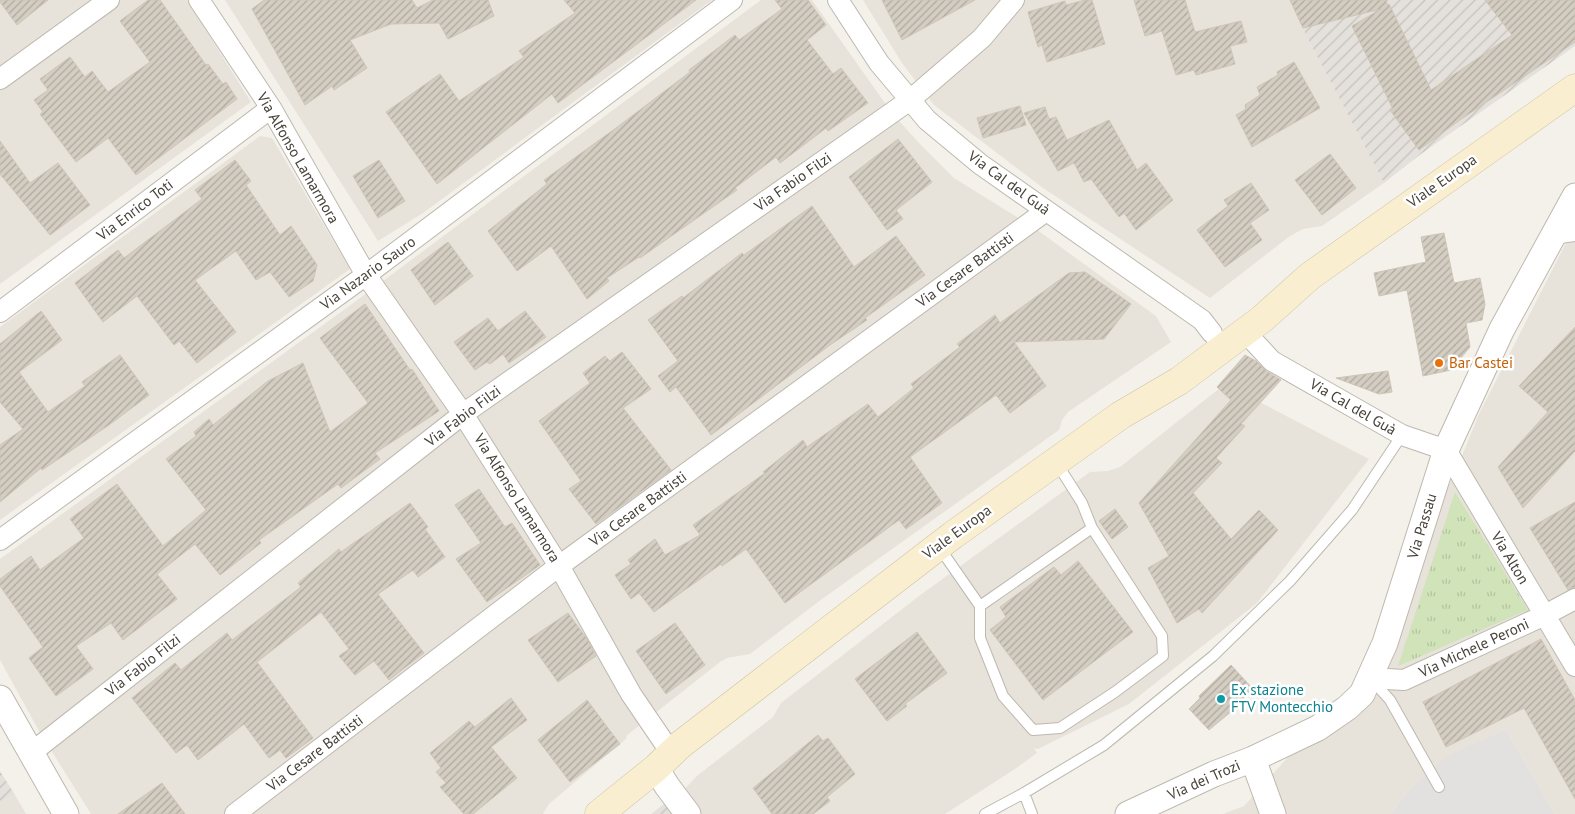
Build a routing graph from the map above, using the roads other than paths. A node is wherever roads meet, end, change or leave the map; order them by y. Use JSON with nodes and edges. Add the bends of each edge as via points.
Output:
{"nodes":[{"id":1,"x":109,"y":0,"type":"edge"},
{"id":2,"x":199,"y":0,"type":"edge"},
{"id":3,"x":732,"y":0,"type":"edge"},
{"id":4,"x":838,"y":0,"type":"edge"},
{"id":5,"x":1014,"y":0,"type":"edge"},
{"id":6,"x":0,"y":78,"type":"edge"},
{"id":7,"x":1575,"y":88,"type":"edge"},
{"id":8,"x":910,"y":100,"type":"junction"},
{"id":9,"x":271,"y":108,"type":"junction"},
{"id":10,"x":1575,"y":196,"type":"edge"},
{"id":11,"x":1046,"y":211,"type":"junction"},
{"id":12,"x":1564,"y":233,"type":"edge"},
{"id":13,"x":366,"y":275,"type":"junction"},
{"id":14,"x":1310,"y":276,"type":"junction"},
{"id":15,"x":0,"y":312,"type":"edge"},
{"id":16,"x":1245,"y":332,"type":"junction"},
{"id":17,"x":1212,"y":333,"type":"junction"},
{"id":18,"x":463,"y":414,"type":"junction"},
{"id":19,"x":1121,"y":414,"type":"junction"},
{"id":20,"x":1402,"y":435,"type":"junction"},
{"id":21,"x":1446,"y":450,"type":"junction"},
{"id":22,"x":1055,"y":461,"type":"junction"},
{"id":23,"x":1092,"y":528,"type":"junction"},
{"id":24,"x":0,"y":540,"type":"edge"},
{"id":25,"x":938,"y":546,"type":"junction"},
{"id":26,"x":560,"y":566,"type":"junction"},
{"id":27,"x":1575,"y":599,"type":"edge"},
{"id":28,"x":980,"y":606,"type":"junction"},
{"id":29,"x":1545,"y":615,"type":"junction"},
{"id":30,"x":1575,"y":666,"type":"edge"},
{"id":31,"x":1370,"y":678,"type":"junction"},
{"id":32,"x":0,"y":698,"type":"edge"},
{"id":33,"x":31,"y":753,"type":"junction"},
{"id":34,"x":662,"y":758,"type":"junction"},
{"id":35,"x":1253,"y":759,"type":"junction"},
{"id":36,"x":1439,"y":787,"type":"dead end"},
{"id":37,"x":1024,"y":793,"type":"junction"},
{"id":38,"x":66,"y":814,"type":"edge"},
{"id":39,"x":235,"y":814,"type":"edge"},
{"id":40,"x":593,"y":814,"type":"edge"},
{"id":41,"x":599,"y":814,"type":"edge"},
{"id":42,"x":688,"y":814,"type":"edge"},
{"id":43,"x":985,"y":814,"type":"edge"},
{"id":44,"x":1032,"y":814,"type":"edge"},
{"id":45,"x":1128,"y":814,"type":"edge"},
{"id":46,"x":1273,"y":814,"type":"edge"}],
"edges":[{"from":1,"to":6,"type":"street"},
{"from":2,"to":9,"type":"street","name":"Via Alfonso Lamarmora"},
{"from":3,"to":13,"type":"street","name":"Via Nazario Sauro"},
{"from":4,"to":8,"type":"street","name":"Via Cal del Guà","via":[[879,63]]},
{"from":5,"to":8,"type":"street","name":"Via Fabio Filzi","via":[[982,38]]},
{"from":7,"to":14,"type":"main road","name":"Viale Europa"},
{"from":8,"to":11,"type":"street","name":"Via Cal del Guà","via":[[927,120],[980,164]]},
{"from":8,"to":18,"type":"street","name":"Via Fabio Filzi"},
{"from":9,"to":13,"type":"street","name":"Via Alfonso Lamarmora"},
{"from":9,"to":15,"type":"street","name":"Via Enrico Toti"},
{"from":10,"to":12,"type":"street","name":"Via Passau"},
{"from":11,"to":17,"type":"street","name":"Via Cal del Guà","via":[[1202,320]]},
{"from":11,"to":26,"type":"street","name":"Via Cesare Battisti"},
{"from":12,"to":21,"type":"street","name":"Via Passau","via":[[1502,329]]},
{"from":13,"to":18,"type":"street","name":"Via Alfonso Lamarmora"},
{"from":13,"to":24,"type":"street","name":"Via Nazario Sauro"},
{"from":14,"to":16,"type":"main road","name":"Viale Europa"},
{"from":14,"to":17,"type":"main road","name":"Viale Europa","via":[[1253,304]]},
{"from":16,"to":19,"type":"main road","name":"Viale Europa","via":[[1179,381]]},
{"from":16,"to":20,"type":"street","name":"Via Cal del Guà","via":[[1272,361]]},
{"from":17,"to":19,"type":"main road","name":"Viale Europa","via":[[1164,370]]},
{"from":18,"to":26,"type":"street","name":"Via Alfonso Lamarmora"},
{"from":18,"to":33,"type":"street","name":"Via Fabio Filzi"},
{"from":19,"to":22,"type":"main road","name":"Viale Europa"},
{"from":20,"to":21,"type":"street","name":"Via Cal del Guà"},
{"from":20,"to":37,"type":"lane","via":[[1352,510],[1290,580],[1214,656],[1104,744]]},
{"from":21,"to":29,"type":"street","name":"Via Alton"},
{"from":21,"to":31,"type":"street","name":"Via Passau","via":[[1385,643]]},
{"from":22,"to":23,"type":"lane","via":[[1082,503]]},
{"from":22,"to":25,"type":"main road","name":"Viale Europa"},
{"from":23,"to":28,"type":"lane"},
{"from":23,"to":28,"type":"lane","via":[[1162,636],[1163,656],[1116,692],[1060,728],[1033,730],[1003,696],[980,638]]},
{"from":25,"to":28,"type":"lane"},
{"from":25,"to":34,"type":"main road","name":"Viale Europa"},
{"from":26,"to":34,"type":"street","name":"Via Alfonso Lamarmora","via":[[631,694]]},
{"from":26,"to":39,"type":"street","name":"Via Cesare Battisti"},
{"from":27,"to":29,"type":"street","name":"Via Michele Peroni"},
{"from":29,"to":30,"type":"street","name":"Via Alton"},
{"from":29,"to":31,"type":"street","name":"Via Michele Peroni","via":[[1404,680]]},
{"from":31,"to":35,"type":"street","name":"Via Passau","via":[[1362,694],[1347,708],[1318,728]]},
{"from":31,"to":36,"type":"lane","via":[[1390,700]]},
{"from":32,"to":33,"type":"street"},
{"from":33,"to":38,"type":"street"},
{"from":34,"to":40,"type":"main road","name":"Viale Europa"},
{"from":34,"to":41,"type":"main road","name":"Viale Europa"},
{"from":34,"to":42,"type":"street","via":[[666,786]]},
{"from":35,"to":45,"type":"street","name":"Via dei Trozi"},
{"from":35,"to":46,"type":"street"},
{"from":37,"to":43,"type":"lane"},
{"from":37,"to":44,"type":"lane"}]}
